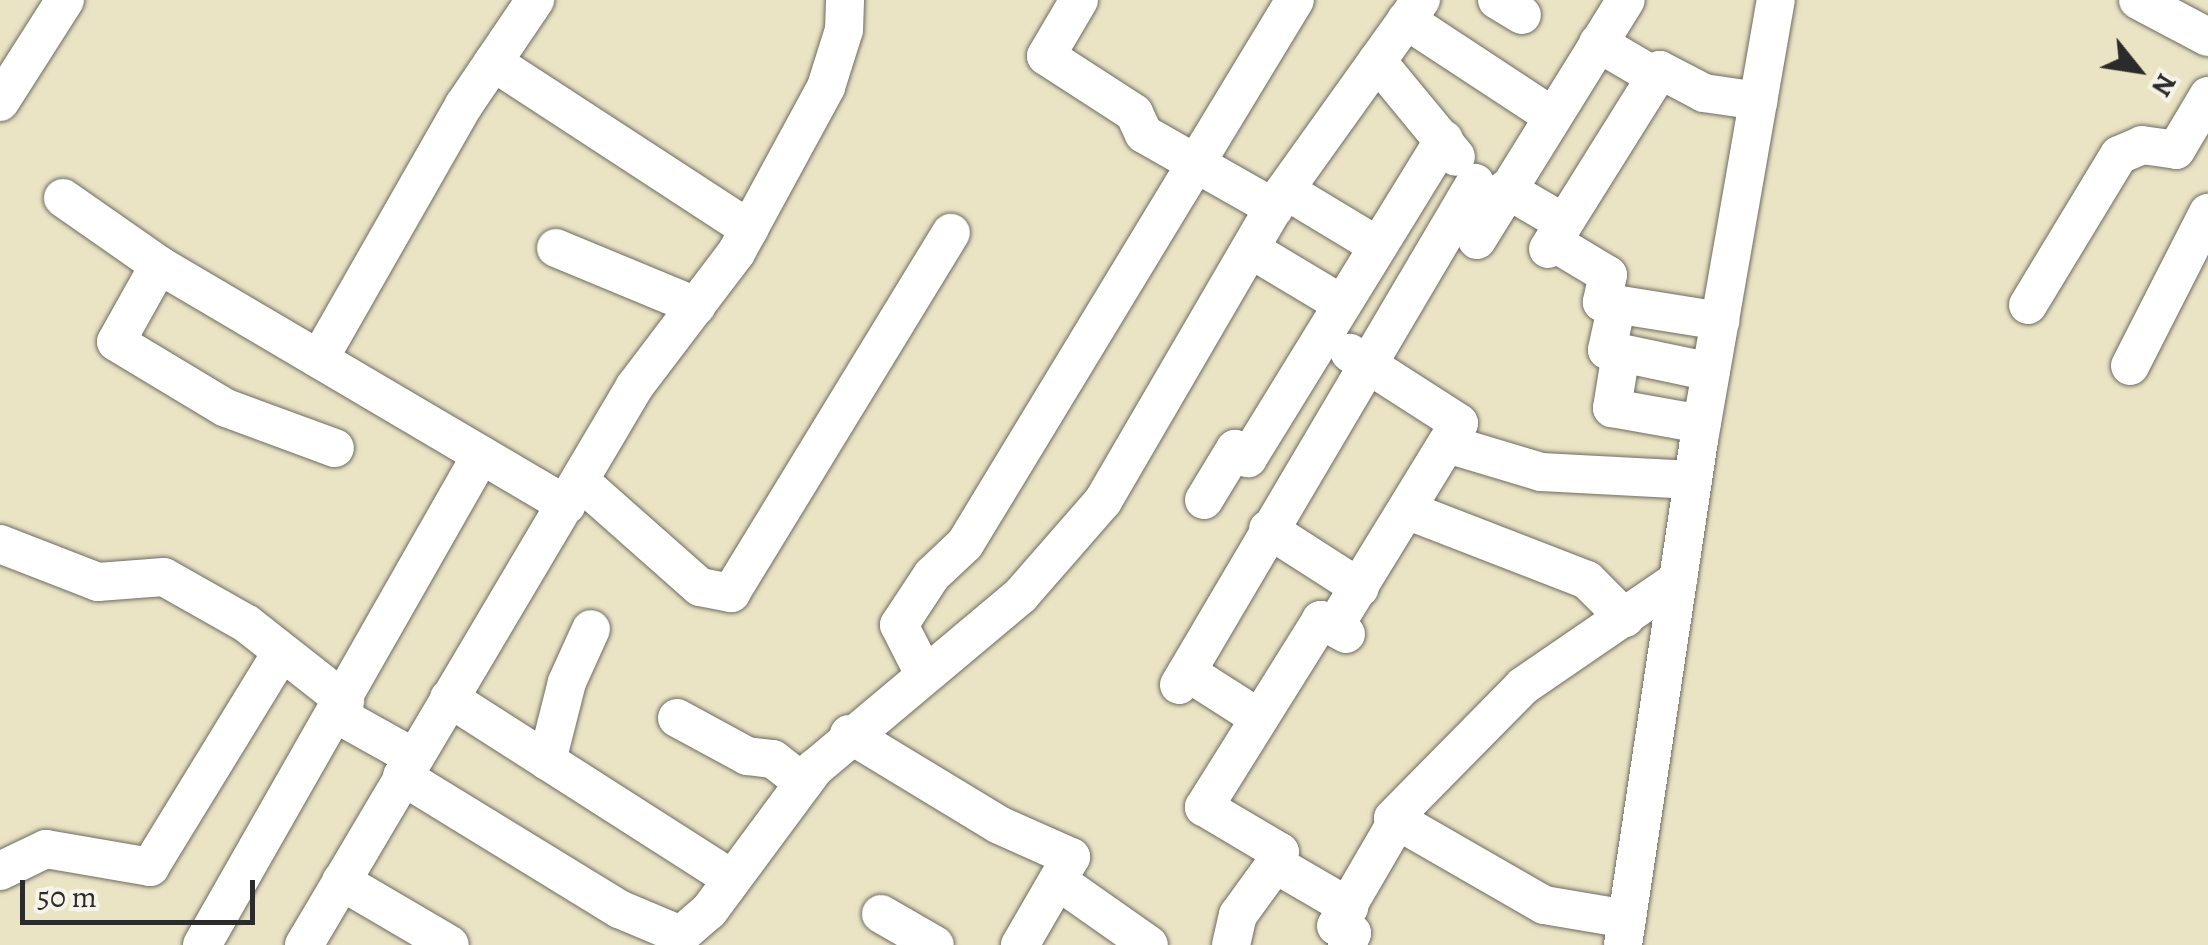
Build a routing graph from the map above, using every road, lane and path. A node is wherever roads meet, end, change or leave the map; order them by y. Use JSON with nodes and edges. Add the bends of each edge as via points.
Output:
{"nodes":[{"id":1,"x":64,"y":0,"type":"edge"},
{"id":2,"x":534,"y":0,"type":"edge"},
{"id":3,"x":844,"y":0,"type":"edge"},
{"id":4,"x":1079,"y":0,"type":"edge"},
{"id":5,"x":1295,"y":0,"type":"edge"},
{"id":6,"x":1776,"y":0,"type":"edge"},
{"id":7,"x":2138,"y":0,"type":"edge"},
{"id":8,"x":1618,"y":2,"type":"edge"},
{"id":9,"x":1414,"y":10,"type":"edge"},
{"id":10,"x":2208,"y":37,"type":"edge"},
{"id":11,"x":1598,"y":43,"type":"junction"},
{"id":12,"x":1378,"y":61,"type":"junction"},
{"id":13,"x":493,"y":62,"type":"junction"},
{"id":14,"x":1656,"y":77,"type":"junction"},
{"id":15,"x":2208,"y":96,"type":"edge"},
{"id":16,"x":1758,"y":101,"type":"junction"},
{"id":17,"x":0,"y":102,"type":"edge"},
{"id":18,"x":1552,"y":116,"type":"junction"},
{"id":19,"x":1444,"y":139,"type":"junction"},
{"id":20,"x":1197,"y":164,"type":"junction"},
{"id":21,"x":1494,"y":190,"type":"junction"},
{"id":22,"x":63,"y":198,"type":"dead end"},
{"id":23,"x":1280,"y":199,"type":"junction"},
{"id":24,"x":2208,"y":212,"type":"edge"},
{"id":25,"x":749,"y":229,"type":"junction"},
{"id":26,"x":950,"y":233,"type":"dead end"},
{"id":27,"x":1555,"y":238,"type":"junction"},
{"id":28,"x":1478,"y":240,"type":"dead end"},
{"id":29,"x":1376,"y":245,"type":"junction"},
{"id":30,"x":556,"y":248,"type":"dead end"},
{"id":31,"x":1250,"y":249,"type":"junction"},
{"id":32,"x":159,"y":265,"type":"junction"},
{"id":33,"x":1342,"y":304,"type":"junction"},
{"id":34,"x":1617,"y":304,"type":"junction"},
{"id":35,"x":2028,"y":305,"type":"dead end"},
{"id":36,"x":696,"y":306,"type":"junction"},
{"id":37,"x":1720,"y":321,"type":"junction"},
{"id":38,"x":1322,"y":336,"type":"junction"},
{"id":39,"x":1621,"y":354,"type":"junction"},
{"id":40,"x":319,"y":359,"type":"junction"},
{"id":41,"x":1368,"y":365,"type":"junction"},
{"id":42,"x":2130,"y":366,"type":"dead end"},
{"id":43,"x":1711,"y":372,"type":"junction"},
{"id":44,"x":1284,"y":400,"type":"junction"},
{"id":45,"x":1702,"y":424,"type":"junction"},
{"id":46,"x":1331,"y":429,"type":"junction"},
{"id":47,"x":1451,"y":445,"type":"junction"},
{"id":48,"x":335,"y":448,"type":"dead end"},
{"id":49,"x":481,"y":454,"type":"junction"},
{"id":50,"x":1693,"y":480,"type":"junction"},
{"id":51,"x":574,"y":493,"type":"junction"},
{"id":52,"x":1204,"y":500,"type":"dead end"},
{"id":53,"x":1409,"y":511,"type":"junction"},
{"id":54,"x":1268,"y":529,"type":"junction"},
{"id":55,"x":0,"y":544,"type":"edge"},
{"id":56,"x":1678,"y":580,"type":"junction"},
{"id":57,"x":1360,"y":588,"type":"junction"},
{"id":58,"x":1625,"y":618,"type":"junction"},
{"id":59,"x":591,"y":629,"type":"dead end"},
{"id":60,"x":282,"y":652,"type":"junction"},
{"id":61,"x":924,"y":674,"type":"junction"},
{"id":62,"x":449,"y":698,"type":"junction"},
{"id":63,"x":342,"y":708,"type":"junction"},
{"id":64,"x":677,"y":718,"type":"dead end"},
{"id":65,"x":1259,"y":718,"type":"junction"},
{"id":66,"x":849,"y":734,"type":"junction"},
{"id":67,"x":547,"y":760,"type":"junction"},
{"id":68,"x":408,"y":766,"type":"junction"},
{"id":69,"x":804,"y":783,"type":"junction"},
{"id":70,"x":1398,"y":821,"type":"junction"},
{"id":71,"x":1275,"y":864,"type":"junction"},
{"id":72,"x":0,"y":871,"type":"edge"},
{"id":73,"x":732,"y":879,"type":"junction"},
{"id":74,"x":342,"y":880,"type":"junction"},
{"id":75,"x":1058,"y":880,"type":"junction"},
{"id":76,"x":1348,"y":906,"type":"junction"},
{"id":77,"x":881,"y":914,"type":"dead end"},
{"id":78,"x":1625,"y":932,"type":"edge"},
{"id":79,"x":677,"y":940,"type":"edge"},
{"id":80,"x":202,"y":945,"type":"edge"},
{"id":81,"x":304,"y":945,"type":"edge"},
{"id":82,"x":450,"y":945,"type":"edge"},
{"id":83,"x":935,"y":945,"type":"edge"},
{"id":84,"x":1020,"y":945,"type":"edge"},
{"id":85,"x":1149,"y":945,"type":"edge"},
{"id":86,"x":1231,"y":945,"type":"edge"},
{"id":87,"x":1347,"y":945,"type":"edge"}],
"edges":[{"from":1,"to":17,"type":"street"},
{"from":2,"to":13,"type":"street"},
{"from":3,"to":25,"type":"street","via":[[844,30],[826,87]]},
{"from":4,"to":20,"type":"street","via":[[1046,56],[1134,113],[1144,134]]},
{"from":5,"to":20,"type":"street"},
{"from":6,"to":16,"type":"street"},
{"from":7,"to":10,"type":"street"},
{"from":8,"to":11,"type":"street"},
{"from":9,"to":12,"type":"street"},
{"from":9,"to":18,"type":"street"},
{"from":11,"to":14,"type":"street"},
{"from":11,"to":18,"type":"street"},
{"from":12,"to":19,"type":"street"},
{"from":12,"to":23,"type":"street"},
{"from":13,"to":25,"type":"street"},
{"from":13,"to":40,"type":"street"},
{"from":14,"to":16,"type":"street","via":[[1660,70],[1704,93]]},
{"from":14,"to":27,"type":"street"},
{"from":15,"to":35,"type":"street","via":[[2176,150],[2142,145],[2119,155]]},
{"from":16,"to":37,"type":"street"},
{"from":18,"to":21,"type":"street"},
{"from":19,"to":21,"type":"street"},
{"from":19,"to":29,"type":"street"},
{"from":20,"to":23,"type":"street"},
{"from":20,"to":61,"type":"street","via":[[965,544],[932,575],[899,624]]},
{"from":21,"to":27,"type":"street"},
{"from":21,"to":28,"type":"street"},
{"from":21,"to":41,"type":"street"},
{"from":22,"to":32,"type":"street"},
{"from":23,"to":29,"type":"street"},
{"from":23,"to":31,"type":"street"},
{"from":24,"to":42,"type":"street"},
{"from":25,"to":36,"type":"street"},
{"from":26,"to":51,"type":"street","via":[[731,593],[700,587]]},
{"from":27,"to":34,"type":"street","via":[[1608,276],[1602,302]]},
{"from":29,"to":33,"type":"street"},
{"from":30,"to":36,"type":"street"},
{"from":31,"to":33,"type":"street"},
{"from":31,"to":61,"type":"street","via":[[1103,501],[1022,595]]},
{"from":32,"to":40,"type":"street"},
{"from":32,"to":48,"type":"street","via":[[116,342],[226,408]]},
{"from":33,"to":38,"type":"street"},
{"from":34,"to":37,"type":"street"},
{"from":34,"to":39,"type":"street","via":[[1606,350]]},
{"from":36,"to":51,"type":"street","via":[[636,386]]},
{"from":37,"to":43,"type":"street"},
{"from":38,"to":41,"type":"street"},
{"from":38,"to":44,"type":"street"},
{"from":39,"to":43,"type":"street"},
{"from":39,"to":45,"type":"street","via":[[1612,408]]},
{"from":40,"to":49,"type":"street"},
{"from":41,"to":46,"type":"street"},
{"from":41,"to":47,"type":"street","via":[[1459,423]]},
{"from":43,"to":45,"type":"street"},
{"from":44,"to":46,"type":"street"},
{"from":44,"to":52,"type":"street","via":[[1248,458],[1235,449]]},
{"from":45,"to":50,"type":"street"},
{"from":46,"to":54,"type":"street"},
{"from":47,"to":50,"type":"street","via":[[1541,472]]},
{"from":47,"to":53,"type":"street"},
{"from":49,"to":51,"type":"street"},
{"from":49,"to":63,"type":"street"},
{"from":50,"to":56,"type":"street"},
{"from":51,"to":62,"type":"street"},
{"from":53,"to":57,"type":"street"},
{"from":53,"to":58,"type":"street","via":[[1587,580]]},
{"from":54,"to":57,"type":"street"},
{"from":54,"to":65,"type":"street","via":[[1183,678]]},
{"from":55,"to":60,"type":"street","via":[[98,582],[164,578],[247,624]]},
{"from":56,"to":58,"type":"street"},
{"from":56,"to":78,"type":"street"},
{"from":57,"to":65,"type":"street","via":[[1340,630],[1321,620]]},
{"from":58,"to":70,"type":"street","via":[[1522,686],[1393,818]]},
{"from":59,"to":67,"type":"street","via":[[566,682]]},
{"from":60,"to":63,"type":"street"},
{"from":60,"to":72,"type":"street","via":[[150,868],[46,848]]},
{"from":61,"to":66,"type":"street"},
{"from":62,"to":67,"type":"street"},
{"from":62,"to":68,"type":"street"},
{"from":63,"to":68,"type":"street"},
{"from":63,"to":80,"type":"street"},
{"from":64,"to":69,"type":"street","via":[[746,756],[772,759]]},
{"from":65,"to":71,"type":"street","via":[[1204,807],[1280,852]]},
{"from":66,"to":69,"type":"street"},
{"from":66,"to":75,"type":"street","via":[[999,826],[1072,857]]},
{"from":67,"to":73,"type":"street"},
{"from":68,"to":74,"type":"street"},
{"from":68,"to":79,"type":"street","via":[[618,909]]},
{"from":69,"to":73,"type":"street"},
{"from":70,"to":76,"type":"street"},
{"from":70,"to":78,"type":"street","via":[[1544,905]]},
{"from":71,"to":76,"type":"street"},
{"from":71,"to":86,"type":"street","via":[[1238,914]]},
{"from":73,"to":79,"type":"street"},
{"from":74,"to":81,"type":"street"},
{"from":74,"to":82,"type":"street"},
{"from":75,"to":84,"type":"street"},
{"from":75,"to":85,"type":"street"},
{"from":76,"to":87,"type":"street","via":[[1336,926],[1352,933]]},
{"from":77,"to":83,"type":"street"}]}
